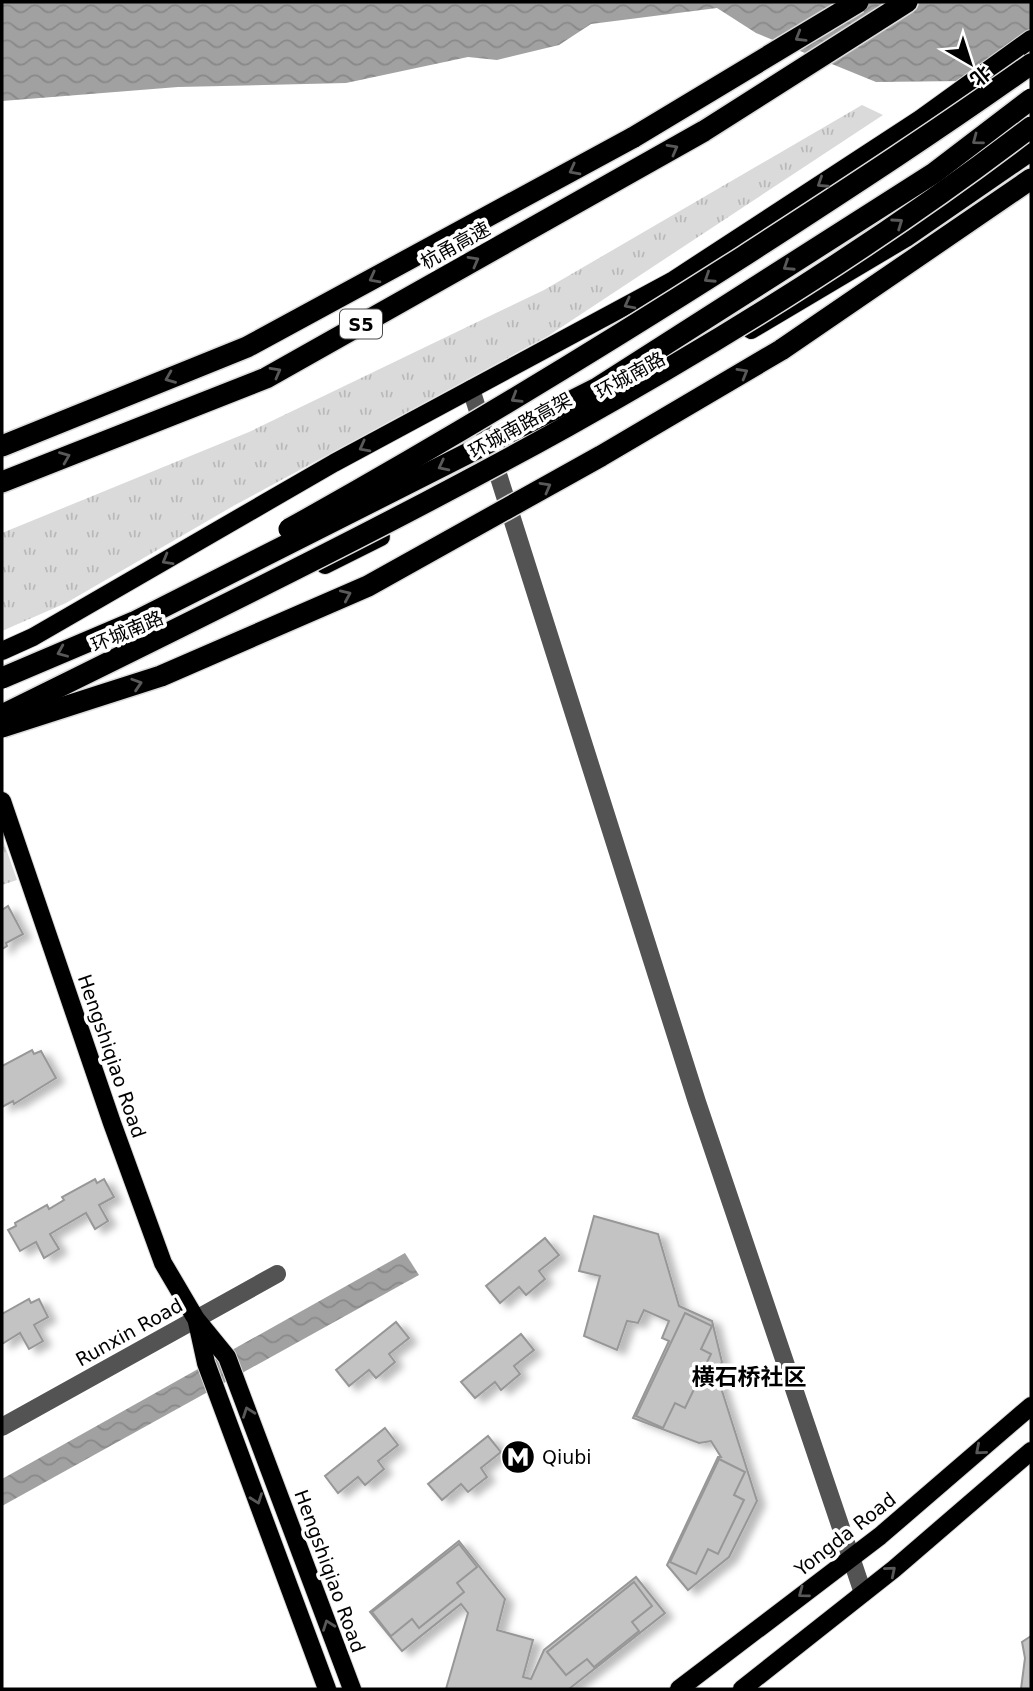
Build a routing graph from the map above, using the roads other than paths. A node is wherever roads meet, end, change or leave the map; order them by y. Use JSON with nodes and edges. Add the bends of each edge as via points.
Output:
{"nodes":[{"id":1,"x":858,"y":2,"type":"edge"},
{"id":2,"x":907,"y":2,"type":"edge"},
{"id":3,"x":1031,"y":39,"type":"edge"},
{"id":4,"x":1031,"y":64,"type":"edge"},
{"id":5,"x":1031,"y":99,"type":"edge"},
{"id":6,"x":1031,"y":127,"type":"edge"},
{"id":7,"x":1031,"y":152,"type":"edge"},
{"id":8,"x":1031,"y":178,"type":"edge"},
{"id":9,"x":471,"y":389,"type":"junction"},
{"id":10,"x":2,"y":446,"type":"edge"},
{"id":11,"x":497,"y":474,"type":"junction"},
{"id":12,"x":2,"y":482,"type":"edge"},
{"id":13,"x":134,"y":622,"type":"junction"},
{"id":14,"x":2,"y":651,"type":"edge"},
{"id":15,"x":2,"y":678,"type":"edge"},
{"id":16,"x":2,"y":707,"type":"edge"},
{"id":17,"x":2,"y":715,"type":"edge"},
{"id":18,"x":2,"y":727,"type":"edge"},
{"id":19,"x":2,"y":801,"type":"edge"},
{"id":20,"x":277,"y":1274,"type":"dead end"},
{"id":21,"x":196,"y":1319,"type":"junction"},
{"id":22,"x":1031,"y":1406,"type":"edge"},
{"id":23,"x":2,"y":1427,"type":"edge"},
{"id":24,"x":1031,"y":1451,"type":"edge"},
{"id":25,"x":852,"y":1557,"type":"junction"},
{"id":26,"x":863,"y":1593,"type":"junction"},
{"id":27,"x":327,"y":1689,"type":"edge"},
{"id":28,"x":352,"y":1689,"type":"edge"},
{"id":29,"x":679,"y":1689,"type":"edge"},
{"id":30,"x":742,"y":1689,"type":"edge"}],
"edges":[{"from":1,"to":10,"type":"highway","name":"杭甬高速","number":"S5","one_way":true,"bridge":true,"via":[[635,137],[247,347]]},
{"from":12,"to":2,"type":"highway","name":"杭甬高速","number":"S5","one_way":true,"via":[[266,378],[704,131]]},
{"from":3,"to":9,"type":"main road","name":"环城南路","one_way":true,"via":[[920,119],[672,281]]},
{"from":4,"to":13,"type":"highway","one_way":true,"bridge":true,"via":[[930,136],[604,346],[249,550]]},
{"from":5,"to":13,"type":"highway","name":"环城南路高架","one_way":true,"bridge":true,"via":[[934,173],[597,388]]},
{"from":17,"to":6,"type":"highway","name":"环城南路高架","one_way":true,"bridge":true,"via":[[372,532],[671,368],[839,265]]},
{"from":7,"to":11,"type":"main road","name":"环城南路","via":[[906,238]]},
{"from":18,"to":8,"type":"highway","one_way":true,"bridge":true,"via":[[161,676],[368,586],[781,350]]},
{"from":9,"to":11,"type":"street"},
{"from":9,"to":14,"type":"main road","name":"环城南路","one_way":true},
{"from":11,"to":16,"type":"main road","name":"环城南路","via":[[352,553]]},
{"from":11,"to":25,"type":"street","via":[[697,1102]]},
{"from":13,"to":15,"type":"highway","name":"环城南路高架","one_way":true,"bridge":true},
{"from":19,"to":21,"type":"main road","name":"Hengshiqiao Road","via":[[163,1263]]},
{"from":20,"to":21,"type":"street","name":"Runxin Road"},
{"from":21,"to":23,"type":"street","name":"Runxin Road"},
{"from":21,"to":27,"type":"main road","name":"Hengshiqiao Road","one_way":true,"via":[[206,1363]]},
{"from":28,"to":21,"type":"main road","name":"Hengshiqiao Road","one_way":true,"via":[[227,1357]]},
{"from":22,"to":25,"type":"main road","name":"Yongda Road","one_way":true},
{"from":26,"to":24,"type":"main road","one_way":true},
{"from":25,"to":26,"type":"street"},
{"from":25,"to":29,"type":"main road","name":"Yongda Road","one_way":true},
{"from":26,"to":30,"type":"main road"}]}
